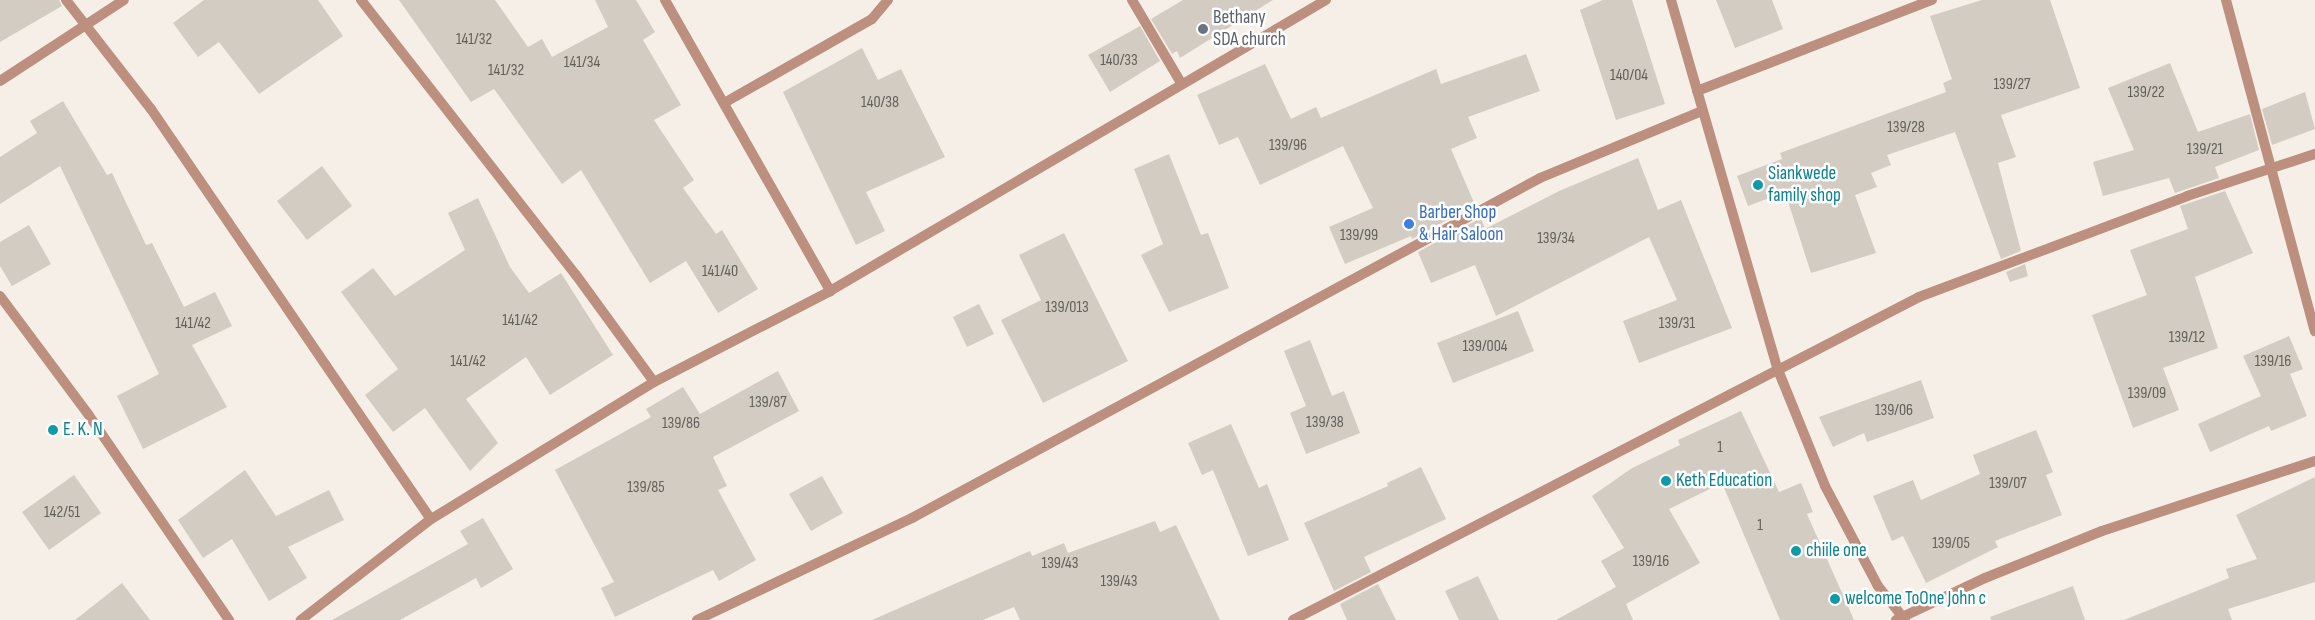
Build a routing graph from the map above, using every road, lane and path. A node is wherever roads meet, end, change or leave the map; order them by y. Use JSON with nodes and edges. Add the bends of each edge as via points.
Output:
{"nodes":[{"id":1,"x":66,"y":0,"type":"edge"},
{"id":2,"x":124,"y":0,"type":"edge"},
{"id":3,"x":361,"y":0,"type":"edge"},
{"id":4,"x":665,"y":0,"type":"edge"},
{"id":5,"x":888,"y":0,"type":"edge"},
{"id":6,"x":1132,"y":0,"type":"edge"},
{"id":7,"x":1326,"y":0,"type":"edge"},
{"id":8,"x":1671,"y":0,"type":"edge"},
{"id":9,"x":1932,"y":0,"type":"edge"},
{"id":10,"x":2226,"y":0,"type":"edge"},
{"id":11,"x":84,"y":25,"type":"junction"},
{"id":12,"x":0,"y":81,"type":"edge"},
{"id":13,"x":1181,"y":83,"type":"junction"},
{"id":14,"x":1697,"y":92,"type":"junction"},
{"id":15,"x":724,"y":103,"type":"junction"},
{"id":16,"x":1702,"y":111,"type":"junction"},
{"id":17,"x":2315,"y":154,"type":"edge"},
{"id":18,"x":2273,"y":170,"type":"junction"},
{"id":19,"x":830,"y":291,"type":"junction"},
{"id":20,"x":0,"y":296,"type":"edge"},
{"id":21,"x":2315,"y":332,"type":"edge"},
{"id":22,"x":1778,"y":370,"type":"junction"},
{"id":23,"x":654,"y":382,"type":"junction"},
{"id":24,"x":2315,"y":461,"type":"edge"},
{"id":25,"x":431,"y":519,"type":"junction"},
{"id":26,"x":1900,"y":619,"type":"edge"},
{"id":27,"x":229,"y":620,"type":"edge"},
{"id":28,"x":301,"y":620,"type":"edge"},
{"id":29,"x":697,"y":620,"type":"edge"},
{"id":30,"x":1293,"y":620,"type":"edge"}],
"edges":[{"from":1,"to":11,"type":"street"},
{"from":2,"to":11,"type":"street"},
{"from":3,"to":23,"type":"street","via":[[576,275]]},
{"from":4,"to":15,"type":"street"},
{"from":5,"to":15,"type":"street","via":[[872,19]]},
{"from":6,"to":13,"type":"street"},
{"from":7,"to":13,"type":"street"},
{"from":8,"to":14,"type":"street"},
{"from":9,"to":14,"type":"street"},
{"from":10,"to":18,"type":"street"},
{"from":11,"to":12,"type":"street"},
{"from":11,"to":25,"type":"street","via":[[151,110]]},
{"from":13,"to":19,"type":"street"},
{"from":14,"to":16,"type":"street"},
{"from":15,"to":19,"type":"street"},
{"from":16,"to":22,"type":"street"},
{"from":16,"to":29,"type":"street","via":[[1540,178],[912,518]]},
{"from":17,"to":18,"type":"street"},
{"from":18,"to":21,"type":"street"},
{"from":18,"to":22,"type":"street","via":[[2187,196],[1920,297]]},
{"from":19,"to":23,"type":"street"},
{"from":20,"to":27,"type":"street","via":[[88,414]]},
{"from":22,"to":26,"type":"street","via":[[1825,486],[1878,586]]},
{"from":22,"to":30,"type":"street"},
{"from":23,"to":25,"type":"street"},
{"from":24,"to":26,"type":"street","via":[[2102,531]]},
{"from":25,"to":28,"type":"street"}]}
